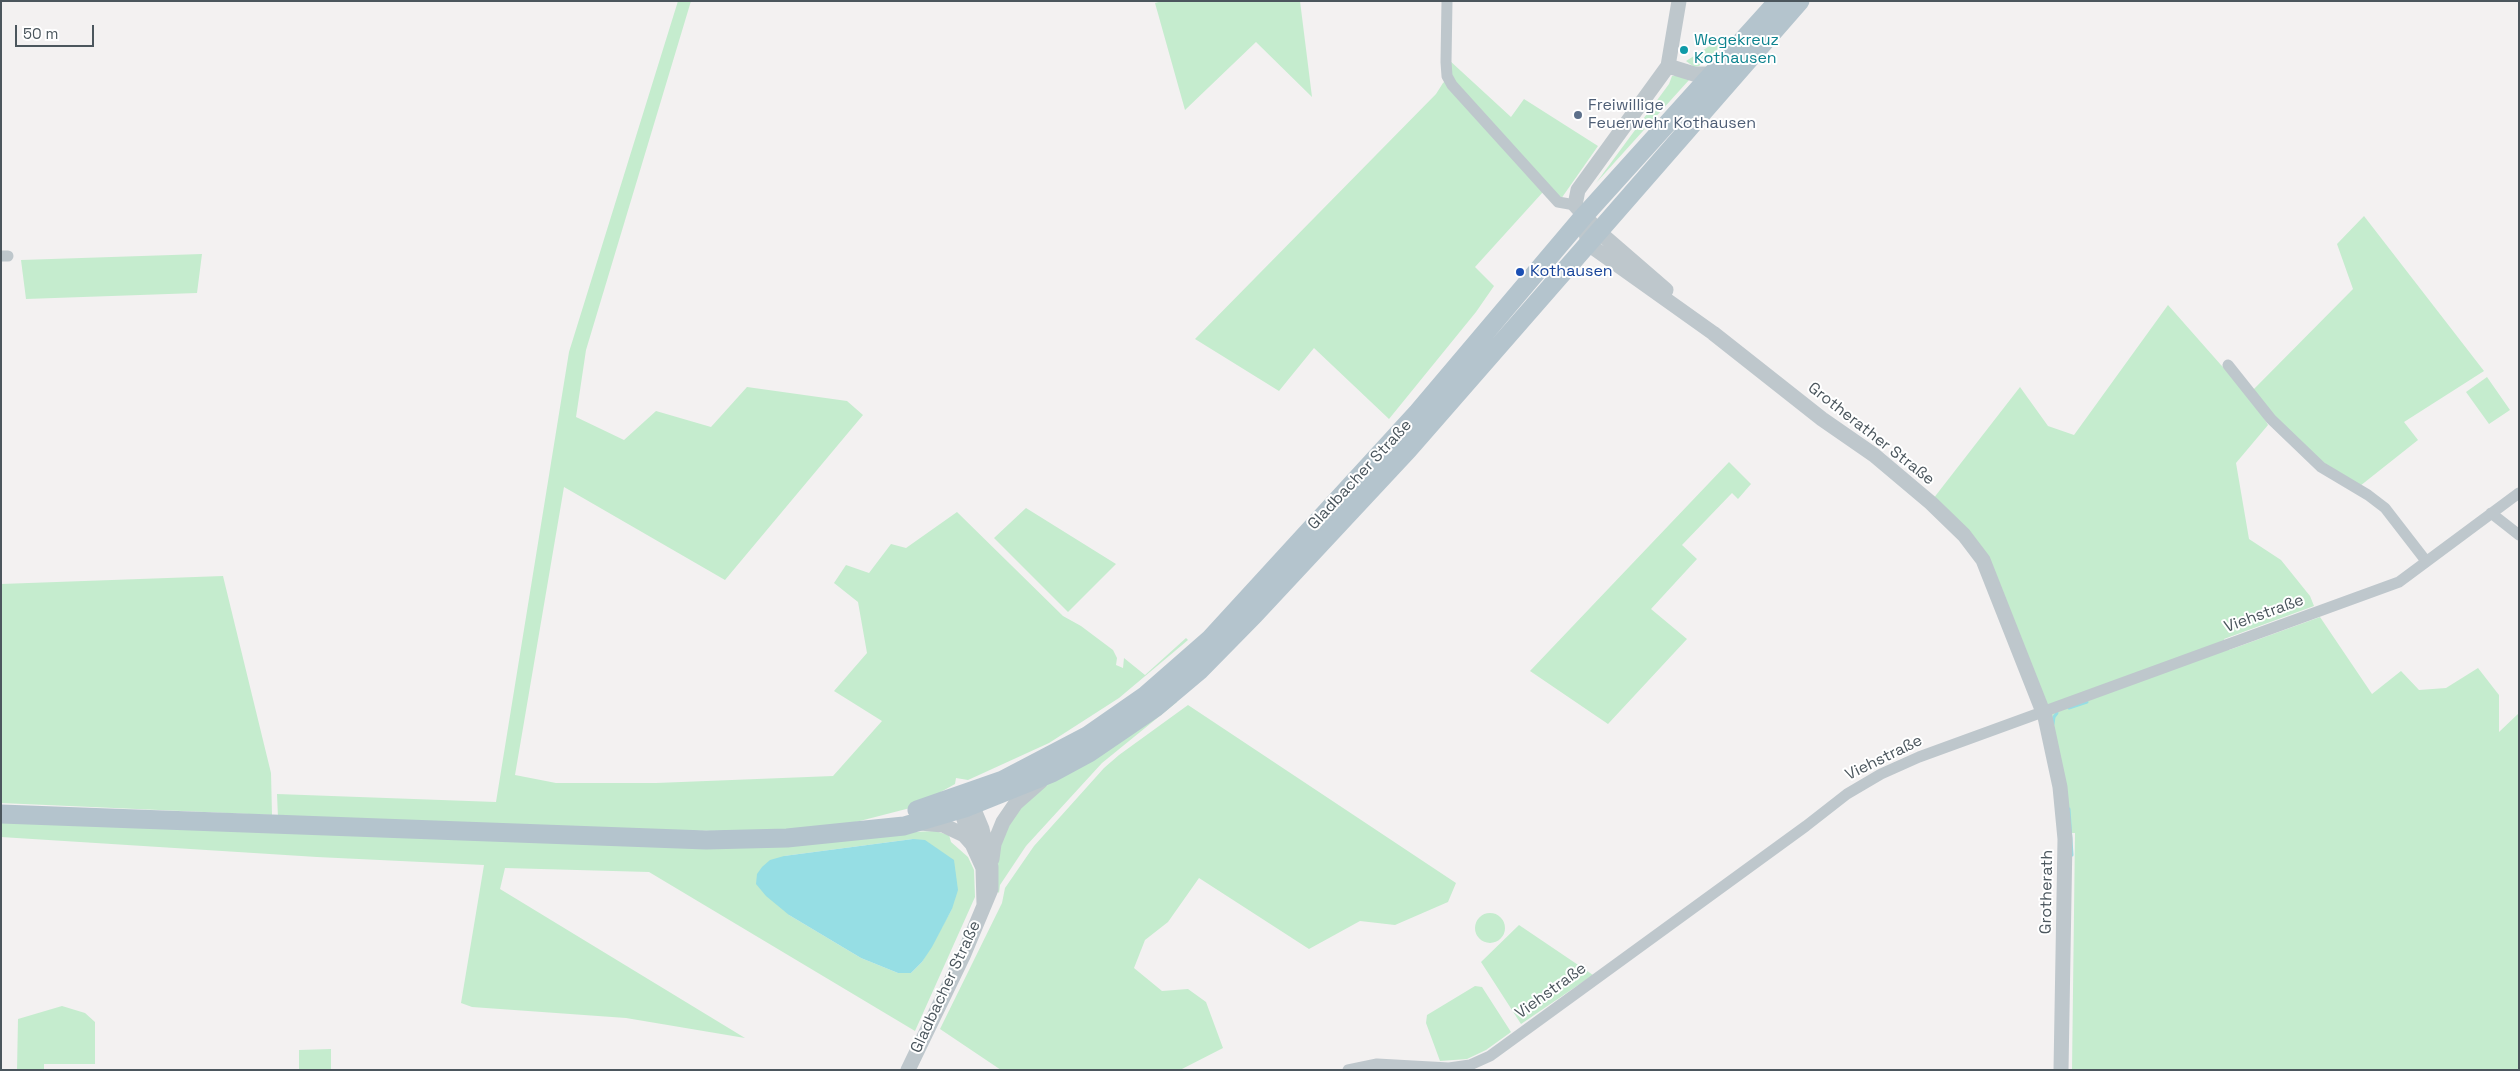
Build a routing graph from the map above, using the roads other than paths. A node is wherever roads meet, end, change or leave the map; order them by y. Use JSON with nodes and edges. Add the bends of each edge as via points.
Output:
{"nodes":[{"id":1,"x":1447,"y":1,"type":"edge"},
{"id":2,"x":1679,"y":1,"type":"edge"},
{"id":3,"x":1778,"y":1,"type":"edge"},
{"id":4,"x":1800,"y":1,"type":"edge"},
{"id":5,"x":1668,"y":66,"type":"junction"},
{"id":6,"x":1713,"y":74,"type":"junction"},
{"id":7,"x":1579,"y":211,"type":"junction"},
{"id":8,"x":1594,"y":238,"type":"junction"},
{"id":9,"x":2228,"y":365,"type":"dead end"},
{"id":10,"x":2519,"y":493,"type":"edge"},
{"id":11,"x":2491,"y":513,"type":"junction"},
{"id":12,"x":2519,"y":535,"type":"edge"},
{"id":13,"x":2426,"y":561,"type":"junction"},
{"id":14,"x":2044,"y":715,"type":"junction"},
{"id":15,"x":1052,"y":773,"type":"junction"},
{"id":16,"x":966,"y":803,"type":"junction"},
{"id":17,"x":1,"y":814,"type":"edge"},
{"id":18,"x":916,"y":822,"type":"junction"},
{"id":19,"x":827,"y":834,"type":"junction"},
{"id":20,"x":972,"y":844,"type":"junction"},
{"id":21,"x":991,"y":868,"type":"junction"},
{"id":22,"x":984,"y":904,"type":"junction"},
{"id":23,"x":908,"y":1070,"type":"edge"},
{"id":24,"x":1348,"y":1070,"type":"edge"},
{"id":25,"x":2061,"y":1070,"type":"edge"}],
"edges":[{"from":1,"to":7,"type":"street","via":[[1446,62],[1447,76],[1452,85],[1558,202]]},
{"from":2,"to":5,"type":"street"},
{"from":3,"to":6,"type":"main road","name":"Gladbacher Straße"},
{"from":4,"to":8,"type":"main road","name":"Gladbacher Straße"},
{"from":5,"to":6,"type":"street","via":[[1694,74]]},
{"from":5,"to":7,"type":"street","via":[[1578,190]]},
{"from":6,"to":7,"type":"main road","name":"Gladbacher Straße"},
{"from":7,"to":8,"type":"street","name":"Grotherather Straße"},
{"from":7,"to":16,"type":"main road","name":"Gladbacher Straße","via":[[1418,412],[1210,639],[1146,695],[1087,736]]},
{"from":8,"to":14,"type":"street","name":"Grotherather Straße","via":[[1822,419],[1874,455],[1964,534],[1983,560],[1994,583]]},
{"from":8,"to":15,"type":"main road","name":"Gladbacher Straße","via":[[1408,450],[1199,671],[1155,708],[1089,753]]},
{"from":9,"to":13,"type":"street","via":[[2271,419],[2321,467],[2385,508]]},
{"from":10,"to":11,"type":"street","name":"Viehstraße"},
{"from":11,"to":12,"type":"street"},
{"from":11,"to":13,"type":"street","name":"Viehstraße"},
{"from":13,"to":14,"type":"street","name":"Viehstraße","via":[[2398,582]]},
{"from":14,"to":24,"type":"street","name":"Viehstraße","via":[[1919,757],[1847,794],[1490,1056],[1470,1065],[1449,1068],[1376,1064]]},
{"from":14,"to":25,"type":"street","name":"Grotherath","via":[[2060,787],[2065,839]]},
{"from":15,"to":16,"type":"main road","name":"Gladbacher Straße"},
{"from":15,"to":21,"type":"street","via":[[1016,803],[1003,822],[994,844]]},
{"from":16,"to":18,"type":"main road"},
{"from":16,"to":19,"type":"main road"},
{"from":16,"to":20,"type":"street","name":"Gladbacher Straße"},
{"from":16,"to":21,"type":"street","via":[[982,829]]},
{"from":17,"to":19,"type":"main road","via":[[706,840]]},
{"from":18,"to":19,"type":"main road"},
{"from":18,"to":20,"type":"street","via":[[943,825],[964,835]]},
{"from":20,"to":22,"type":"street","name":"Gladbacher Straße","via":[[983,868]]},
{"from":21,"to":22,"type":"street","name":"Gladbacher Straße","via":[[992,889]]},
{"from":22,"to":23,"type":"street","name":"Gladbacher Straße","via":[[963,956]]}]}
